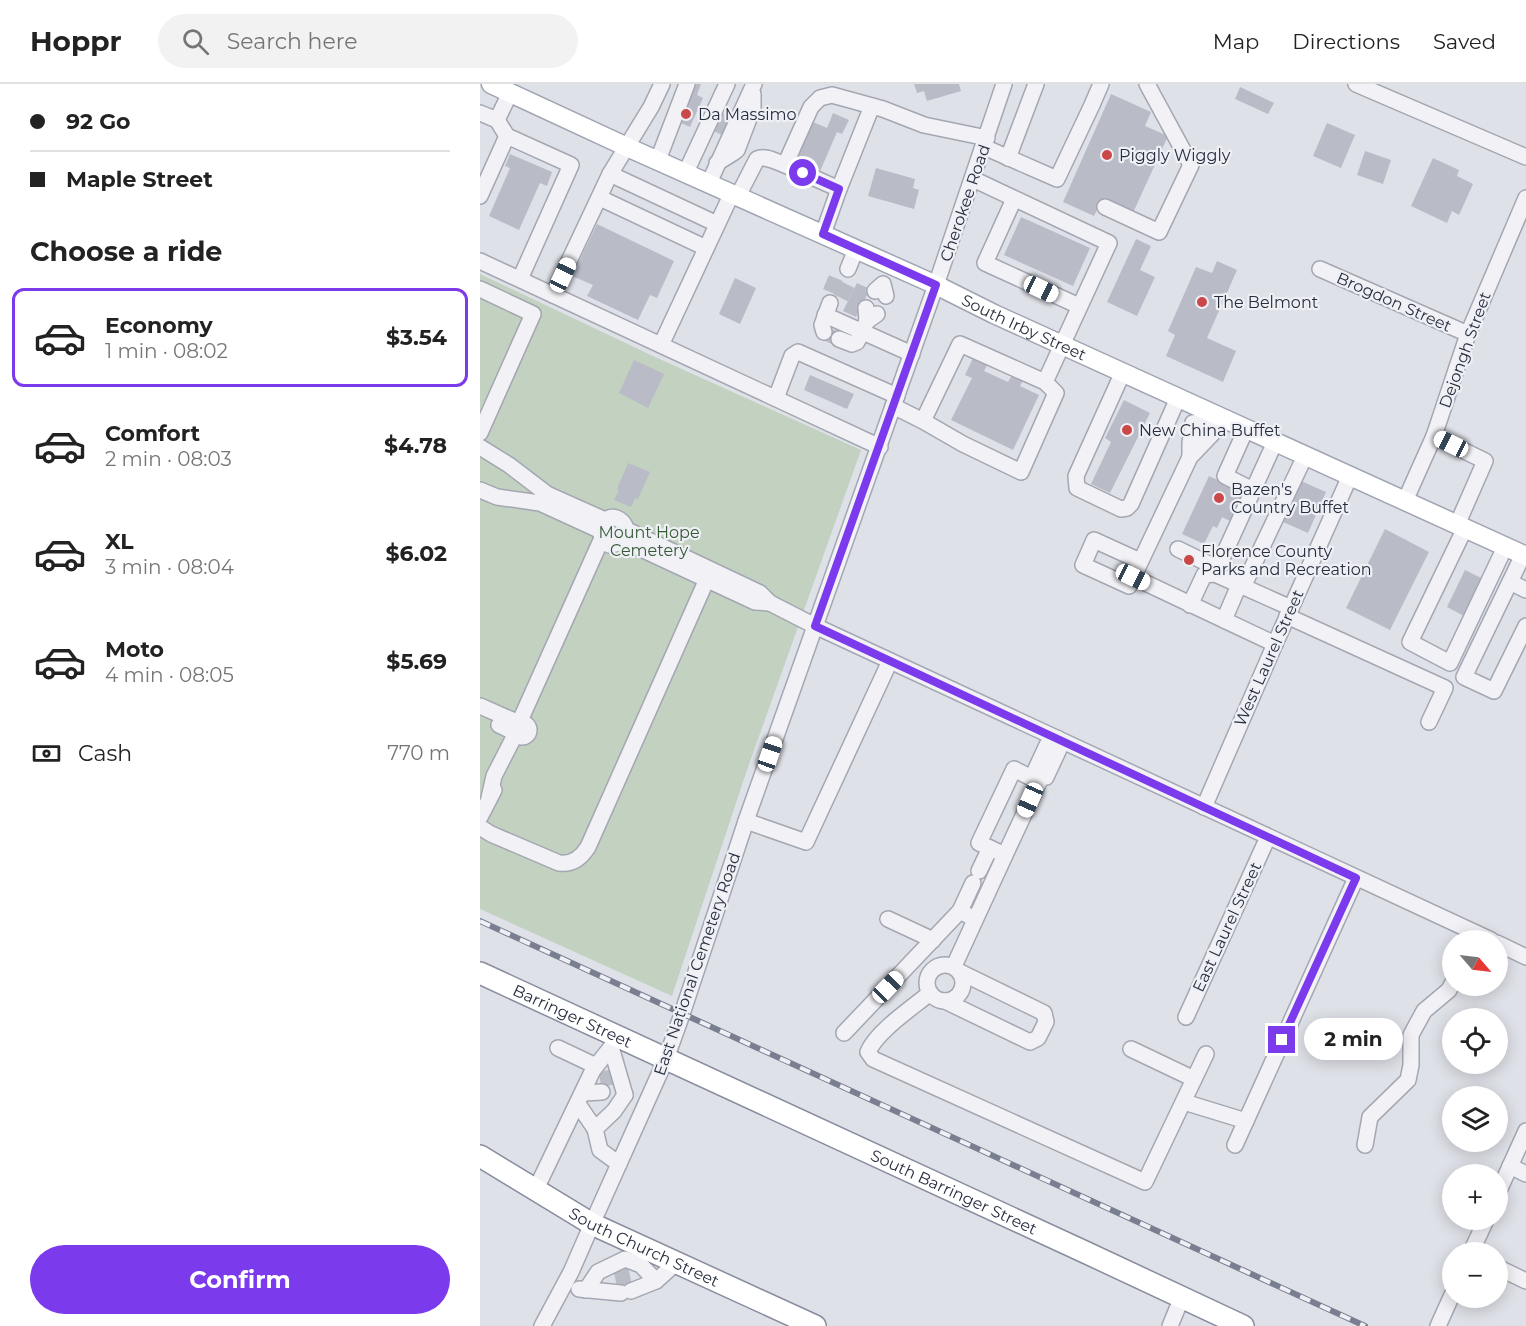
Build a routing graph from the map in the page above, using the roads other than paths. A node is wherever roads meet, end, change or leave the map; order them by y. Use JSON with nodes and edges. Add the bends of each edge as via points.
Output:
{"nodes":[{"id":1,"x":491,"y":84,"type":"edge"},
{"id":2,"x":662,"y":84,"type":"edge"},
{"id":3,"x":687,"y":84,"type":"edge"},
{"id":4,"x":727,"y":84,"type":"edge"},
{"id":5,"x":1004,"y":84,"type":"edge"},
{"id":6,"x":1036,"y":84,"type":"edge"},
{"id":7,"x":1101,"y":84,"type":"edge"},
{"id":8,"x":1147,"y":84,"type":"edge"},
{"id":9,"x":753,"y":86,"type":"edge"},
{"id":10,"x":1364,"y":86,"type":"edge"},
{"id":11,"x":510,"y":93,"type":"junction"},
{"id":12,"x":872,"y":105,"type":"junction"},
{"id":13,"x":480,"y":113,"type":"edge"},
{"id":14,"x":497,"y":120,"type":"junction"},
{"id":15,"x":704,"y":134,"type":"junction"},
{"id":16,"x":507,"y":136,"type":"junction"},
{"id":17,"x":985,"y":143,"type":"junction"},
{"id":18,"x":726,"y":144,"type":"junction"},
{"id":19,"x":627,"y":147,"type":"junction"},
{"id":20,"x":1526,"y":157,"type":"edge"},
{"id":21,"x":1008,"y":158,"type":"junction"},
{"id":22,"x":658,"y":160,"type":"junction"},
{"id":23,"x":717,"y":163,"type":"junction"},
{"id":24,"x":785,"y":165,"type":"junction"},
{"id":25,"x":686,"y":172,"type":"junction"},
{"id":26,"x":610,"y":174,"type":"junction"},
{"id":27,"x":973,"y":179,"type":"junction"},
{"id":28,"x":709,"y":183,"type":"junction"},
{"id":29,"x":839,"y":189,"type":"junction"},
{"id":30,"x":735,"y":195,"type":"junction"},
{"id":31,"x":480,"y":196,"type":"edge"},
{"id":32,"x":600,"y":198,"type":"junction"},
{"id":33,"x":1526,"y":198,"type":"edge"},
{"id":34,"x":1014,"y":199,"type":"junction"},
{"id":35,"x":1105,"y":207,"type":"dead end"},
{"id":36,"x":717,"y":224,"type":"junction"},
{"id":37,"x":823,"y":234,"type":"junction"},
{"id":38,"x":706,"y":248,"type":"junction"},
{"id":39,"x":856,"y":249,"type":"junction"},
{"id":40,"x":480,"y":261,"type":"edge"},
{"id":41,"x":891,"y":265,"type":"junction"},
{"id":42,"x":1320,"y":269,"type":"dead end"},
{"id":43,"x":846,"y":273,"type":"tunnel mouth"},
{"id":44,"x":520,"y":279,"type":"junction"},
{"id":45,"x":936,"y":285,"type":"junction"},
{"id":46,"x":480,"y":289,"type":"edge"},
{"id":47,"x":881,"y":290,"type":"dead end"},
{"id":48,"x":553,"y":295,"type":"junction"},
{"id":49,"x":1079,"y":306,"type":"junction"},
{"id":50,"x":868,"y":318,"type":"junction"},
{"id":51,"x":824,"y":332,"type":"dead end"},
{"id":52,"x":1468,"y":334,"type":"junction"},
{"id":53,"x":839,"y":339,"type":"dead end"},
{"id":54,"x":1061,"y":344,"type":"junction"},
{"id":55,"x":660,"y":345,"type":"junction"},
{"id":56,"x":912,"y":354,"type":"junction"},
{"id":57,"x":1123,"y":372,"type":"junction"},
{"id":58,"x":1045,"y":382,"type":"junction"},
{"id":59,"x":776,"y":398,"type":"junction"},
{"id":60,"x":1178,"y":398,"type":"junction"},
{"id":61,"x":895,"y":401,"type":"junction"},
{"id":62,"x":1208,"y":417,"type":"junction"},
{"id":63,"x":923,"y":421,"type":"junction"},
{"id":64,"x":1246,"y":429,"type":"junction"},
{"id":65,"x":480,"y":433,"type":"edge"},
{"id":66,"x":1434,"y":436,"type":"junction"},
{"id":67,"x":1275,"y":442,"type":"junction"},
{"id":68,"x":480,"y":447,"type":"edge"},
{"id":69,"x":880,"y":447,"type":"junction"},
{"id":70,"x":1305,"y":456,"type":"junction"},
{"id":71,"x":1350,"y":476,"type":"junction"},
{"id":72,"x":480,"y":490,"type":"edge"},
{"id":73,"x":1253,"y":490,"type":"junction"},
{"id":74,"x":1405,"y":501,"type":"junction"},
{"id":75,"x":1461,"y":526,"type":"junction"},
{"id":76,"x":611,"y":534,"type":"junction"},
{"id":77,"x":1505,"y":547,"type":"junction"},
{"id":78,"x":1178,"y":549,"type":"dead end"},
{"id":79,"x":1525,"y":556,"type":"edge"},
{"id":80,"x":1140,"y":561,"type":"junction"},
{"id":81,"x":1216,"y":571,"type":"junction"},
{"id":82,"x":1133,"y":577,"type":"junction"},
{"id":83,"x":707,"y":579,"type":"junction"},
{"id":84,"x":1510,"y":582,"type":"junction"},
{"id":85,"x":1241,"y":586,"type":"junction"},
{"id":86,"x":1526,"y":590,"type":"edge"},
{"id":87,"x":770,"y":603,"type":"junction"},
{"id":88,"x":1190,"y":605,"type":"junction"},
{"id":89,"x":1289,"y":612,"type":"junction"},
{"id":90,"x":1224,"y":620,"type":"junction"},
{"id":91,"x":815,"y":626,"type":"junction"},
{"id":92,"x":1526,"y":626,"type":"edge"},
{"id":93,"x":1275,"y":644,"type":"junction"},
{"id":94,"x":890,"y":661,"type":"junction"},
{"id":95,"x":480,"y":706,"type":"edge"},
{"id":96,"x":480,"y":717,"type":"edge"},
{"id":97,"x":1430,"y":722,"type":"dead end"},
{"id":98,"x":521,"y":729,"type":"junction"},
{"id":99,"x":1056,"y":741,"type":"junction"},
{"id":100,"x":1039,"y":779,"type":"junction"},
{"id":101,"x":1204,"y":807,"type":"junction"},
{"id":102,"x":480,"y":816,"type":"edge"},
{"id":103,"x":746,"y":821,"type":"junction"},
{"id":104,"x":480,"y":827,"type":"edge"},
{"id":105,"x":1268,"y":837,"type":"junction"},
{"id":106,"x":990,"y":848,"type":"junction"},
{"id":107,"x":1005,"y":855,"type":"junction"},
{"id":108,"x":1356,"y":878,"type":"junction"},
{"id":109,"x":960,"y":911,"type":"junction"},
{"id":110,"x":976,"y":918,"type":"junction"},
{"id":111,"x":888,"y":919,"type":"dead end"},
{"id":112,"x":1459,"y":930,"type":"edge"},
{"id":113,"x":933,"y":940,"type":"junction"},
{"id":114,"x":1508,"y":948,"type":"edge"},
{"id":115,"x":1526,"y":957,"type":"edge"},
{"id":116,"x":957,"y":969,"type":"junction"},
{"id":117,"x":480,"y":973,"type":"edge"},
{"id":118,"x":930,"y":993,"type":"junction"},
{"id":119,"x":1442,"y":996,"type":"edge"},
{"id":120,"x":945,"y":1001,"type":"junction"},
{"id":121,"x":1186,"y":1017,"type":"dead end"},
{"id":122,"x":844,"y":1033,"type":"dead end"},
{"id":123,"x":615,"y":1042,"type":"junction"},
{"id":124,"x":558,"y":1048,"type":"dead end"},
{"id":125,"x":1131,"y":1049,"type":"dead end"},
{"id":126,"x":1206,"y":1054,"type":"dead end"},
{"id":127,"x":666,"y":1059,"type":"junction"},
{"id":128,"x":1194,"y":1078,"type":"junction"},
{"id":129,"x":604,"y":1086,"type":"junction"},
{"id":130,"x":648,"y":1098,"type":"junction"},
{"id":131,"x":1184,"y":1102,"type":"junction"},
{"id":132,"x":1246,"y":1121,"type":"junction"},
{"id":133,"x":596,"y":1129,"type":"junction"},
{"id":134,"x":1526,"y":1131,"type":"edge"},
{"id":135,"x":1235,"y":1145,"type":"dead end"},
{"id":136,"x":1365,"y":1145,"type":"dead end"},
{"id":137,"x":480,"y":1156,"type":"edge"},
{"id":138,"x":619,"y":1164,"type":"junction"},
{"id":139,"x":1510,"y":1166,"type":"junction"},
{"id":140,"x":1508,"y":1170,"type":"edge"},
{"id":141,"x":1526,"y":1174,"type":"edge"},
{"id":142,"x":536,"y":1189,"type":"junction"},
{"id":143,"x":592,"y":1224,"type":"junction"},
{"id":144,"x":676,"y":1263,"type":"junction"},
{"id":145,"x":1508,"y":1272,"type":"edge"},
{"id":146,"x":656,"y":1281,"type":"junction"},
{"id":147,"x":1526,"y":1281,"type":"edge"},
{"id":148,"x":562,"y":1288,"type":"junction"},
{"id":149,"x":586,"y":1290,"type":"junction"},
{"id":150,"x":1182,"y":1297,"type":"junction"},
{"id":151,"x":1446,"y":1308,"type":"edge"},
{"id":152,"x":806,"y":1324,"type":"edge"},
{"id":153,"x":542,"y":1326,"type":"edge"},
{"id":154,"x":1170,"y":1326,"type":"edge"},
{"id":155,"x":1243,"y":1326,"type":"edge"},
{"id":156,"x":1438,"y":1326,"type":"edge"}],
"edges":[{"from":1,"to":11,"type":"main road","name":"South Irby Street"},
{"from":2,"to":19,"type":"street"},
{"from":3,"to":22,"type":"street"},
{"from":4,"to":15,"type":"street"},
{"from":5,"to":17,"type":"street","name":"Cherokee Road"},
{"from":6,"to":21,"type":"street"},
{"from":7,"to":21,"type":"street","via":[[1056,179]]},
{"from":8,"to":35,"type":"street","via":[[1191,165],[1159,232]]},
{"from":9,"to":18,"type":"street"},
{"from":9,"to":23,"type":"street","via":[[753,108],[736,150]]},
{"from":10,"to":20,"type":"street"},
{"from":11,"to":14,"type":"street"},
{"from":11,"to":19,"type":"main road","name":"South Irby Street"},
{"from":12,"to":17,"type":"street"},
{"from":12,"to":24,"type":"street","via":[[832,95],[820,98],[811,107]]},
{"from":12,"to":29,"type":"street"},
{"from":13,"to":14,"type":"street"},
{"from":14,"to":16,"type":"street"},
{"from":15,"to":18,"type":"street"},
{"from":15,"to":25,"type":"street"},
{"from":16,"to":31,"type":"street"},
{"from":16,"to":44,"type":"street","via":[[571,165]]},
{"from":17,"to":21,"type":"street"},
{"from":17,"to":27,"type":"street","name":"Cherokee Road"},
{"from":18,"to":23,"type":"street"},
{"from":19,"to":22,"type":"main road","name":"South Irby Street"},
{"from":19,"to":26,"type":"street"},
{"from":22,"to":25,"type":"main road","name":"South Irby Street"},
{"from":23,"to":28,"type":"street"},
{"from":24,"to":29,"type":"street"},
{"from":24,"to":30,"type":"street","via":[[767,158],[757,159]]},
{"from":25,"to":28,"type":"main road","name":"South Irby Street"},
{"from":26,"to":32,"type":"street"},
{"from":26,"to":36,"type":"street"},
{"from":27,"to":34,"type":"street"},
{"from":27,"to":45,"type":"street","name":"Cherokee Road"},
{"from":28,"to":30,"type":"main road","name":"South Irby Street"},
{"from":29,"to":37,"type":"street"},
{"from":30,"to":36,"type":"street"},
{"from":30,"to":37,"type":"main road","name":"South Irby Street"},
{"from":32,"to":38,"type":"street"},
{"from":32,"to":48,"type":"street"},
{"from":33,"to":52,"type":"street","name":"Dejongh Street"},
{"from":34,"to":49,"type":"street","via":[[985,263]]},
{"from":34,"to":49,"type":"street","via":[[1109,243]]},
{"from":36,"to":38,"type":"street"},
{"from":37,"to":39,"type":"main road","name":"South Irby Street"},
{"from":38,"to":55,"type":"street"},
{"from":39,"to":41,"type":"main road","name":"South Irby Street"},
{"from":39,"to":43,"type":"street"},
{"from":40,"to":44,"type":"street"},
{"from":41,"to":45,"type":"main road","name":"South Irby Street"},
{"from":41,"to":47,"type":"street"},
{"from":42,"to":52,"type":"street","name":"Brogdon Street"},
{"from":44,"to":48,"type":"street"},
{"from":45,"to":54,"type":"main road","name":"South Irby Street"},
{"from":45,"to":56,"type":"street","name":"Cherokee Road"},
{"from":46,"to":65,"type":"street","via":[[533,314]]},
{"from":48,"to":55,"type":"street"},
{"from":49,"to":54,"type":"street"},
{"from":50,"to":51,"type":"street","via":[[831,302],[822,325]]},
{"from":50,"to":53,"type":"street","via":[[856,342]]},
{"from":50,"to":56,"type":"street"},
{"from":52,"to":66,"type":"street","name":"Dejongh Street"},
{"from":54,"to":57,"type":"main road","name":"South Irby Street"},
{"from":54,"to":58,"type":"street"},
{"from":55,"to":59,"type":"street"},
{"from":56,"to":61,"type":"street","name":"Cherokee Road"},
{"from":57,"to":60,"type":"main road","name":"South Irby Street"},
{"from":57,"to":60,"type":"street","via":[[1076,476],[1077,488],[1121,509],[1131,504]]},
{"from":58,"to":63,"type":"street","via":[[960,344]]},
{"from":58,"to":63,"type":"street","via":[[1056,393],[1021,472]]},
{"from":59,"to":61,"type":"street","via":[[792,356],[798,352]]},
{"from":59,"to":69,"type":"street"},
{"from":60,"to":62,"type":"main road","name":"South Irby Street"},
{"from":61,"to":63,"type":"street"},
{"from":61,"to":69,"type":"street","name":"Cherokee Road"},
{"from":62,"to":64,"type":"main road","name":"South Irby Street"},
{"from":62,"to":80,"type":"street","via":[[1193,423],[1190,457]]},
{"from":64,"to":67,"type":"main road","name":"South Irby Street"},
{"from":64,"to":73,"type":"street","via":[[1225,476]]},
{"from":66,"to":74,"type":"street","name":"Dejongh Street"},
{"from":66,"to":75,"type":"street","via":[[1485,461]]},
{"from":67,"to":70,"type":"main road","name":"South Irby Street"},
{"from":67,"to":73,"type":"street"},
{"from":68,"to":76,"type":"street"},
{"from":69,"to":91,"type":"street","name":"Cherokee Road"},
{"from":70,"to":71,"type":"main road","name":"South Irby Street"},
{"from":70,"to":85,"type":"street"},
{"from":71,"to":74,"type":"main road","name":"South Irby Street"},
{"from":71,"to":89,"type":"street","name":"West Laurel Street"},
{"from":72,"to":76,"type":"street","via":[[540,503]]},
{"from":73,"to":81,"type":"street"},
{"from":74,"to":75,"type":"main road","name":"South Irby Street"},
{"from":75,"to":77,"type":"main road","name":"South Irby Street"},
{"from":75,"to":77,"type":"street","via":[[1410,642],[1450,663]]},
{"from":76,"to":83,"type":"street"},
{"from":76,"to":87,"type":"street","via":[[760,593]]},
{"from":76,"to":98,"type":"street"},
{"from":77,"to":79,"type":"main road","name":"South Irby Street"},
{"from":78,"to":81,"type":"street"},
{"from":79,"to":84,"type":"street"},
{"from":80,"to":82,"type":"street"},
{"from":80,"to":82,"type":"street","via":[[1094,540],[1083,565],[1129,586]]},
{"from":81,"to":85,"type":"street"},
{"from":81,"to":88,"type":"street","via":[[1204,574]]},
{"from":82,"to":88,"type":"street"},
{"from":83,"to":87,"type":"street","via":[[755,602]]},
{"from":83,"to":104,"type":"street","via":[[583,854],[568,864],[558,863]]},
{"from":84,"to":86,"type":"street"},
{"from":84,"to":92,"type":"street","via":[[1464,677],[1494,691]]},
{"from":85,"to":89,"type":"street"},
{"from":85,"to":90,"type":"street"},
{"from":87,"to":91,"type":"street"},
{"from":88,"to":90,"type":"street"},
{"from":89,"to":93,"type":"street","name":"West Laurel Street"},
{"from":89,"to":97,"type":"street","via":[[1445,688]]},
{"from":90,"to":93,"type":"street"},
{"from":91,"to":94,"type":"street"},
{"from":91,"to":103,"type":"street","name":"East National Cemetery Road"},
{"from":93,"to":101,"type":"street","name":"West Laurel Street"},
{"from":94,"to":99,"type":"street"},
{"from":94,"to":103,"type":"street","via":[[806,842]]},
{"from":95,"to":98,"type":"street"},
{"from":96,"to":98,"type":"street"},
{"from":98,"to":102,"type":"street","via":[[494,776]]},
{"from":99,"to":100,"type":"street","via":[[1047,745],[1035,771]]},
{"from":99,"to":101,"type":"street"},
{"from":100,"to":106,"type":"street","via":[[1014,769],[979,843]]},
{"from":100,"to":107,"type":"street"},
{"from":101,"to":105,"type":"street"},
{"from":103,"to":127,"type":"street","name":"East National Cemetery Road"},
{"from":105,"to":108,"type":"street"},
{"from":105,"to":121,"type":"street","name":"East Laurel Street"},
{"from":106,"to":107,"type":"street"},
{"from":106,"to":109,"type":"street"},
{"from":107,"to":110,"type":"street"},
{"from":108,"to":112,"type":"street"},
{"from":108,"to":132,"type":"street"},
{"from":109,"to":110,"type":"street"},
{"from":109,"to":113,"type":"street"},
{"from":110,"to":116,"type":"street"},
{"from":111,"to":113,"type":"street"},
{"from":113,"to":122,"type":"street"},
{"from":114,"to":115,"type":"street"},
{"from":116,"to":118,"type":"street","via":[[948,964],[932,970],[927,981]]},
{"from":116,"to":120,"type":"street","via":[[963,977],[963,989],[956,998]]},
{"from":116,"to":120,"type":"street","via":[[1044,1013],[1046,1022],[1038,1038],[1030,1042]]},
{"from":117,"to":123,"type":"highway","name":"Barringer Street"},
{"from":118,"to":120,"type":"street"},
{"from":118,"to":131,"type":"street","via":[[871,1044],[867,1052],[873,1059],[1145,1182]]},
{"from":119,"to":136,"type":"street","via":[[1419,1019],[1411,1035],[1408,1080],[1370,1117]]},
{"from":123,"to":127,"type":"highway","name":"Barringer Street"},
{"from":123,"to":129,"type":"street"},
{"from":123,"to":129,"type":"street"},
{"from":124,"to":129,"type":"street"},
{"from":125,"to":128,"type":"street"},
{"from":126,"to":128,"type":"street"},
{"from":127,"to":130,"type":"street","name":"East National Cemetery Road"},
{"from":127,"to":150,"type":"highway","name":"South Barringer Street"},
{"from":128,"to":131,"type":"street"},
{"from":129,"to":130,"type":"street"},
{"from":129,"to":133,"type":"street"},
{"from":129,"to":133,"type":"street","via":[[614,1111]]},
{"from":129,"to":142,"type":"street"},
{"from":130,"to":138,"type":"street","name":"East National Cemetery Road"},
{"from":131,"to":132,"type":"street"},
{"from":132,"to":135,"type":"street"},
{"from":133,"to":138,"type":"street","via":[[600,1150]]},
{"from":134,"to":139,"type":"street"},
{"from":137,"to":142,"type":"highway","name":"South Church Street"},
{"from":138,"to":143,"type":"street","name":"East National Cemetery Road"},
{"from":139,"to":140,"type":"street"},
{"from":139,"to":141,"type":"street"},
{"from":142,"to":143,"type":"highway","name":"South Church Street"},
{"from":143,"to":144,"type":"highway","name":"South Church Street"},
{"from":143,"to":148,"type":"street","name":"East National Cemetery Road"},
{"from":144,"to":146,"type":"street"},
{"from":144,"to":152,"type":"highway","name":"South Church Street"},
{"from":145,"to":147,"type":"street"},
{"from":146,"to":149,"type":"street","via":[[626,1292]]},
{"from":146,"to":149,"type":"street","via":[[641,1265],[625,1259],[620,1266],[598,1272]]},
{"from":148,"to":149,"type":"street"},
{"from":148,"to":153,"type":"street","name":"East National Cemetery Road"},
{"from":150,"to":154,"type":"street"},
{"from":150,"to":155,"type":"highway","name":"South Barringer Street"},
{"from":151,"to":156,"type":"street"}]}
